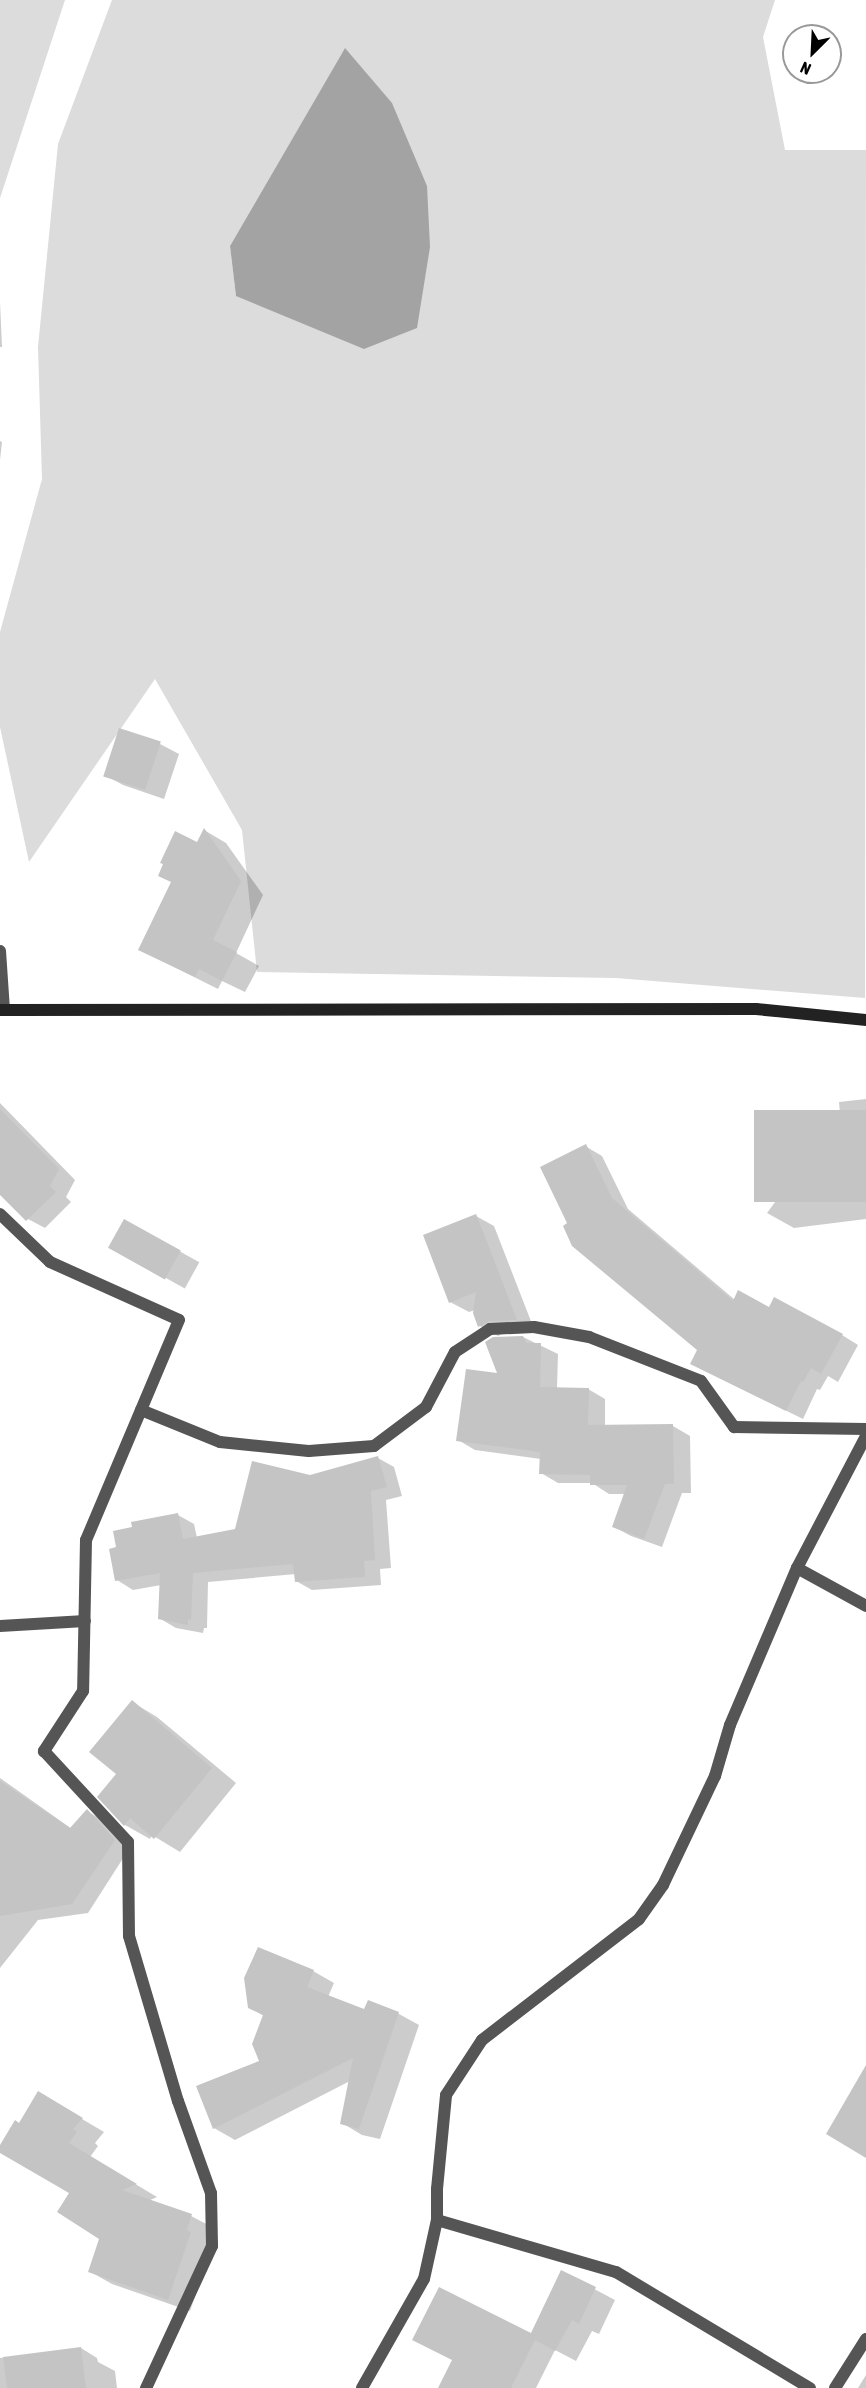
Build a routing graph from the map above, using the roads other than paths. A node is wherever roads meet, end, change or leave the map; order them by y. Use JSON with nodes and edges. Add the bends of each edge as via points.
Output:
{"nodes":[{"id":1,"x":0,"y":951,"type":"edge"},
{"id":2,"x":2,"y":1010,"type":"edge"},
{"id":3,"x":866,"y":1020,"type":"edge"},
{"id":4,"x":0,"y":1214,"type":"edge"},
{"id":5,"x":141,"y":1410,"type":"junction"},
{"id":6,"x":866,"y":1429,"type":"edge"},
{"id":7,"x":866,"y":1436,"type":"edge"},
{"id":8,"x":796,"y":1568,"type":"junction"},
{"id":9,"x":866,"y":1606,"type":"edge"},
{"id":10,"x":85,"y":1621,"type":"junction"},
{"id":11,"x":0,"y":1626,"type":"edge"},
{"id":12,"x":437,"y":2220,"type":"junction"},
{"id":13,"x":866,"y":2339,"type":"edge"},
{"id":14,"x":146,"y":2388,"type":"edge"},
{"id":15,"x":362,"y":2388,"type":"edge"},
{"id":16,"x":810,"y":2388,"type":"edge"},
{"id":17,"x":835,"y":2388,"type":"edge"}],
"edges":[{"from":1,"to":2,"type":"street"},
{"from":2,"to":3,"type":"street","via":[[745,1009]]},
{"from":4,"to":5,"type":"street","via":[[50,1262],[179,1320]]},
{"from":5,"to":6,"type":"street","via":[[220,1442],[309,1451],[374,1446],[426,1407],[455,1352],[490,1329],[534,1327],[589,1337],[701,1381],[734,1427]]},
{"from":5,"to":10,"type":"street","via":[[86,1540]]},
{"from":7,"to":8,"type":"street"},
{"from":8,"to":9,"type":"street"},
{"from":8,"to":12,"type":"street","via":[[730,1725],[715,1776],[663,1885],[639,1919],[482,2040],[446,2095]]},
{"from":10,"to":11,"type":"street"},
{"from":10,"to":14,"type":"street","via":[[83,1691],[44,1751],[128,1842],[129,1936],[178,2101],[211,2193],[212,2246]]},
{"from":12,"to":15,"type":"street","via":[[424,2279]]},
{"from":12,"to":16,"type":"street","via":[[616,2272]]},
{"from":13,"to":17,"type":"street"}]}
